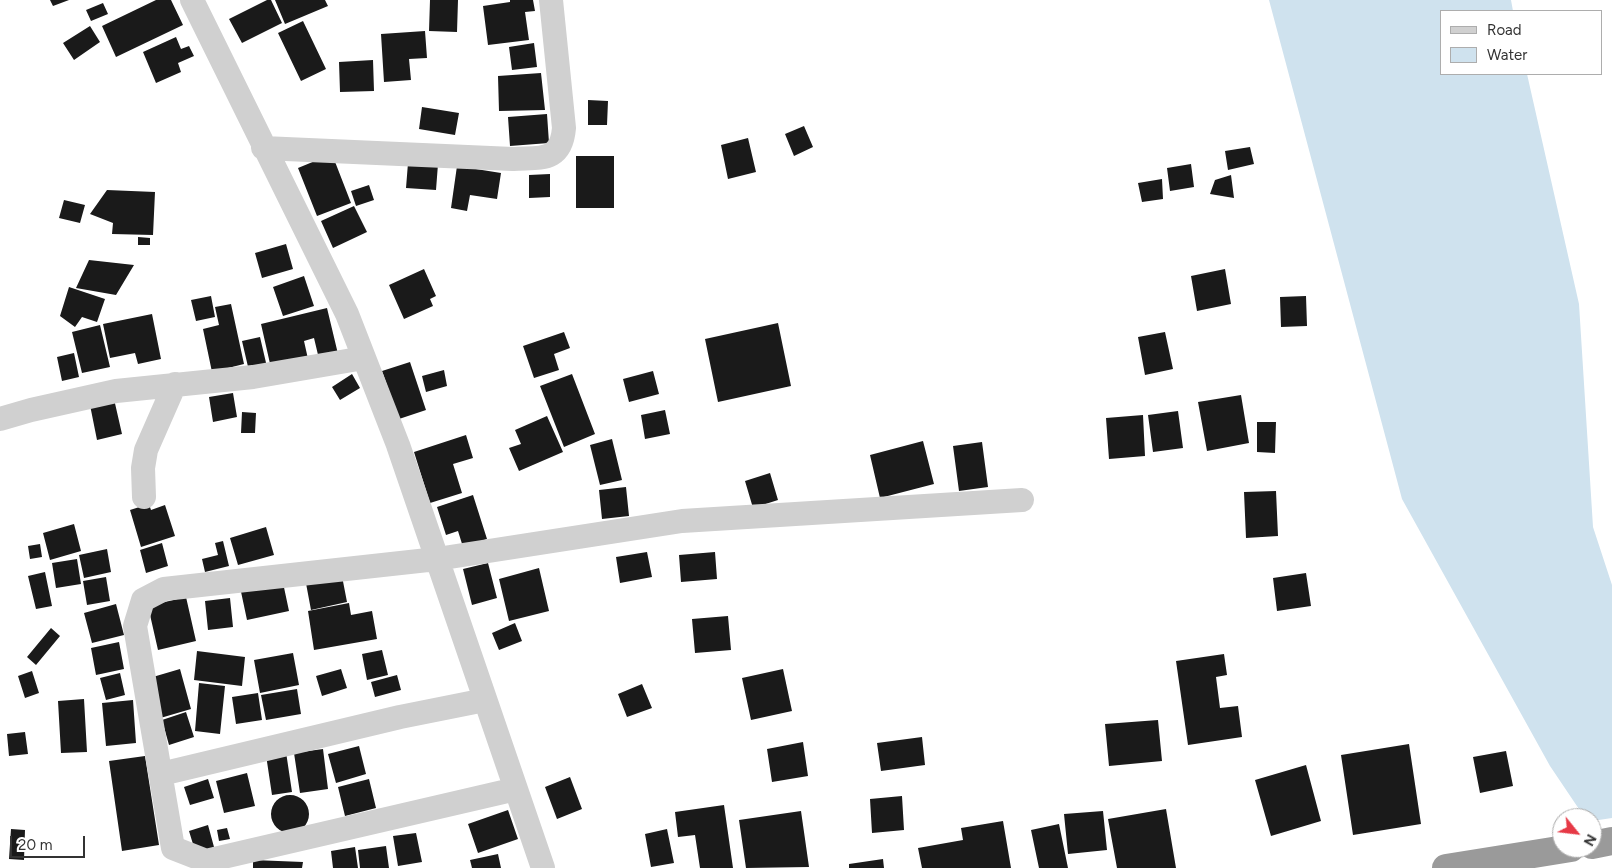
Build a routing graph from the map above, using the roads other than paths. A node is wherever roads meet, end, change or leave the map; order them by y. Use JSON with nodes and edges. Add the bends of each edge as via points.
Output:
{"nodes":[{"id":1,"x":192,"y":0,"type":"edge"},
{"id":2,"x":551,"y":0,"type":"edge"},
{"id":3,"x":263,"y":148,"type":"junction"},
{"id":4,"x":364,"y":358,"type":"junction"},
{"id":5,"x":175,"y":384,"type":"junction"},
{"id":6,"x":0,"y":419,"type":"edge"},
{"id":7,"x":144,"y":497,"type":"dead end"},
{"id":8,"x":1022,"y":500,"type":"dead end"},
{"id":9,"x":438,"y":560,"type":"junction"},
{"id":10,"x":485,"y":700,"type":"junction"},
{"id":11,"x":161,"y":774,"type":"junction"},
{"id":12,"x":516,"y":789,"type":"junction"},
{"id":13,"x":1552,"y":851,"type":"edge"},
{"id":14,"x":543,"y":868,"type":"edge"},
{"id":15,"x":1446,"y":868,"type":"edge"}],
"edges":[{"from":1,"to":3,"type":"street"},
{"from":2,"to":3,"type":"street","via":[[564,128],[563,142],[557,152],[547,157],[513,158]]},
{"from":3,"to":4,"type":"street","via":[[330,276]]},
{"from":4,"to":5,"type":"street","via":[[253,377]]},
{"from":4,"to":9,"type":"street"},
{"from":5,"to":6,"type":"street","via":[[116,391]]},
{"from":5,"to":7,"type":"street","via":[[146,450]]},
{"from":8,"to":9,"type":"street","via":[[682,521]]},
{"from":9,"to":10,"type":"street"},
{"from":9,"to":11,"type":"street","via":[[164,589],[143,600],[136,626]]},
{"from":10,"to":11,"type":"street"},
{"from":10,"to":12,"type":"street"},
{"from":11,"to":12,"type":"street","via":[[173,848],[206,862]]},
{"from":12,"to":14,"type":"street"},
{"from":13,"to":15,"type":"highway"}]}
